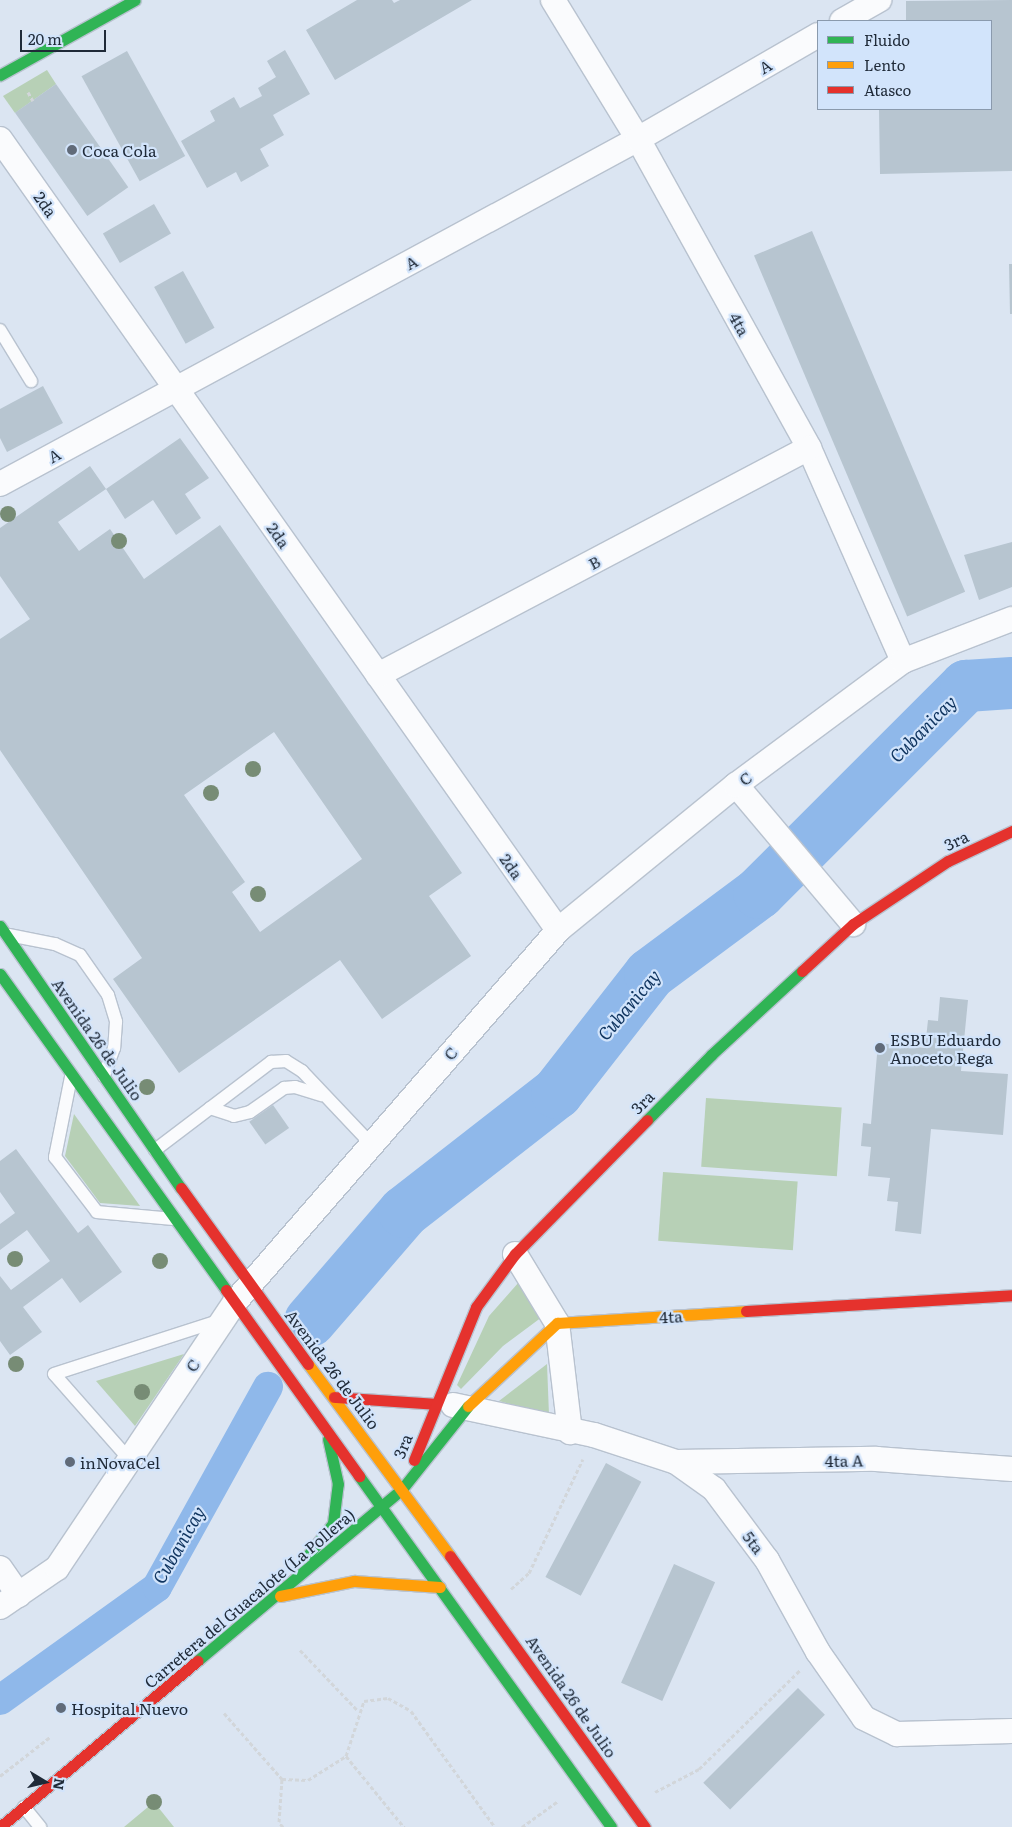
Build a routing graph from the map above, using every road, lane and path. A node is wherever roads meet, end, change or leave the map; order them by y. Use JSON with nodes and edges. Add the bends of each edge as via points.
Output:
{"nodes":[{"id":1,"x":135,"y":0,"type":"edge"},
{"id":2,"x":552,"y":0,"type":"edge"},
{"id":3,"x":879,"y":0,"type":"edge"},
{"id":4,"x":844,"y":20,"type":"edge"},
{"id":5,"x":817,"y":36,"type":"edge"},
{"id":6,"x":0,"y":75,"type":"edge"},
{"id":7,"x":0,"y":139,"type":"edge"},
{"id":8,"x":638,"y":139,"type":"junction"},
{"id":9,"x":0,"y":330,"type":"edge"},
{"id":10,"x":31,"y":381,"type":"dead end"},
{"id":11,"x":176,"y":389,"type":"junction"},
{"id":12,"x":809,"y":448,"type":"junction"},
{"id":13,"x":0,"y":484,"type":"edge"},
{"id":14,"x":1012,"y":619,"type":"edge"},
{"id":15,"x":903,"y":661,"type":"junction"},
{"id":16,"x":378,"y":675,"type":"junction"},
{"id":17,"x":743,"y":794,"type":"junction"},
{"id":18,"x":1012,"y":830,"type":"edge"},
{"id":19,"x":853,"y":924,"type":"junction"},
{"id":20,"x":3,"y":930,"type":"edge"},
{"id":21,"x":558,"y":930,"type":"junction"},
{"id":22,"x":0,"y":974,"type":"edge"},
{"id":23,"x":72,"y":1072,"type":"junction"},
{"id":24,"x":104,"y":1076,"type":"junction"},
{"id":25,"x":325,"y":1096,"type":"junction"},
{"id":26,"x":210,"y":1108,"type":"junction"},
{"id":27,"x":371,"y":1144,"type":"junction"},
{"id":28,"x":155,"y":1150,"type":"junction"},
{"id":29,"x":174,"y":1219,"type":"junction"},
{"id":30,"x":516,"y":1254,"type":"junction"},
{"id":31,"x":1012,"y":1295,"type":"edge"},
{"id":32,"x":236,"y":1302,"type":"junction"},
{"id":33,"x":557,"y":1323,"type":"junction"},
{"id":34,"x":334,"y":1397,"type":"junction"},
{"id":35,"x":436,"y":1404,"type":"junction"},
{"id":36,"x":468,"y":1406,"type":"junction"},
{"id":37,"x":326,"y":1428,"type":"junction"},
{"id":38,"x":570,"y":1432,"type":"junction"},
{"id":39,"x":594,"y":1435,"type":"junction"},
{"id":40,"x":129,"y":1460,"type":"junction"},
{"id":41,"x":676,"y":1462,"type":"junction"},
{"id":42,"x":1012,"y":1469,"type":"edge"},
{"id":43,"x":402,"y":1489,"type":"junction"},
{"id":44,"x":382,"y":1506,"type":"junction"},
{"id":45,"x":0,"y":1568,"type":"edge"},
{"id":46,"x":440,"y":1587,"type":"junction"},
{"id":47,"x":278,"y":1596,"type":"junction"},
{"id":48,"x":10,"y":1601,"type":"edge"},
{"id":49,"x":490,"y":1608,"type":"junction"},
{"id":50,"x":300,"y":1650,"type":"dead end"},
{"id":51,"x":818,"y":1652,"type":"junction"},
{"id":52,"x":358,"y":1712,"type":"junction"},
{"id":53,"x":224,"y":1713,"type":"dead end"},
{"id":54,"x":1012,"y":1731,"type":"edge"},
{"id":55,"x":50,"y":1737,"type":"dead end"},
{"id":56,"x":346,"y":1756,"type":"junction"},
{"id":57,"x":0,"y":1776,"type":"edge"},
{"id":58,"x":282,"y":1779,"type":"junction"},
{"id":59,"x":581,"y":1785,"type":"junction"},
{"id":60,"x":628,"y":1805,"type":"junction"},
{"id":61,"x":24,"y":1807,"type":"junction"},
{"id":62,"x":0,"y":1827,"type":"edge"},
{"id":63,"x":40,"y":1827,"type":"edge"},
{"id":64,"x":283,"y":1827,"type":"edge"},
{"id":65,"x":404,"y":1827,"type":"edge"},
{"id":66,"x":495,"y":1827,"type":"edge"},
{"id":67,"x":522,"y":1827,"type":"edge"},
{"id":68,"x":611,"y":1827,"type":"edge"},
{"id":69,"x":645,"y":1827,"type":"edge"}],
"edges":[{"from":1,"to":6,"type":"main road"},
{"from":2,"to":8,"type":"street","name":"4ta"},
{"from":3,"to":4,"type":"street"},
{"from":5,"to":8,"type":"street","name":"A"},
{"from":7,"to":11,"type":"street","name":"2da"},
{"from":8,"to":11,"type":"street","name":"A"},
{"from":8,"to":12,"type":"street","name":"4ta"},
{"from":9,"to":10,"type":"lane"},
{"from":11,"to":13,"type":"street","name":"A"},
{"from":11,"to":16,"type":"street","name":"2da"},
{"from":12,"to":15,"type":"street","name":"4ta"},
{"from":12,"to":16,"type":"street","name":"B"},
{"from":14,"to":15,"type":"street","name":"C"},
{"from":15,"to":17,"type":"street","name":"C"},
{"from":16,"to":21,"type":"street","name":"2da"},
{"from":17,"to":19,"type":"street"},
{"from":17,"to":21,"type":"street","name":"C"},
{"from":18,"to":19,"type":"main road","name":"3ra","via":[[948,861]]},
{"from":19,"to":30,"type":"main road","name":"3ra","via":[[711,1055]]},
{"from":20,"to":24,"type":"main road","name":"Avenida 26 de Julio"},
{"from":20,"to":24,"type":"lane","via":[[55,944],[80,955],[108,994],[116,1022],[114,1048]]},
{"from":21,"to":27,"type":"street","name":"C"},
{"from":22,"to":23,"type":"main road","name":"Avenida 26 de Julio"},
{"from":23,"to":29,"type":"main road","name":"Avenida 26 de Julio"},
{"from":23,"to":29,"type":"lane","via":[[55,1157],[98,1212]]},
{"from":24,"to":28,"type":"main road","name":"Avenida 26 de Julio"},
{"from":25,"to":26,"type":"lane","via":[[307,1089],[284,1088],[250,1112],[234,1116]]},
{"from":25,"to":26,"type":"lane","via":[[302,1071],[286,1062],[271,1062]]},
{"from":25,"to":27,"type":"lane"},
{"from":26,"to":28,"type":"lane"},
{"from":27,"to":32,"type":"street","name":"C"},
{"from":28,"to":32,"type":"main road","name":"Avenida 26 de Julio"},
{"from":29,"to":32,"type":"main road","name":"Avenida 26 de Julio"},
{"from":30,"to":33,"type":"street"},
{"from":30,"to":35,"type":"main road","name":"3ra","via":[[476,1307]]},
{"from":31,"to":33,"type":"main road","name":"4ta"},
{"from":32,"to":34,"type":"main road","name":"Avenida 26 de Julio","via":[[267,1309]]},
{"from":32,"to":37,"type":"main road","name":"Avenida 26 de Julio"},
{"from":32,"to":40,"type":"street","name":"C"},
{"from":32,"to":40,"type":"lane","via":[[54,1374]]},
{"from":33,"to":36,"type":"main road"},
{"from":33,"to":38,"type":"street"},
{"from":34,"to":35,"type":"main road"},
{"from":34,"to":43,"type":"main road","name":"Avenida 26 de Julio"},
{"from":35,"to":36,"type":"street","name":"5ta"},
{"from":35,"to":43,"type":"main road","name":"3ra"},
{"from":36,"to":38,"type":"street","name":"5ta"},
{"from":36,"to":43,"type":"main road"},
{"from":37,"to":44,"type":"main road","name":"Avenida 26 de Julio"},
{"from":37,"to":47,"type":"main road","via":[[338,1484],[333,1523]]},
{"from":38,"to":39,"type":"street","name":"5ta"},
{"from":39,"to":41,"type":"street","name":"5ta"},
{"from":39,"to":49,"type":"path","via":[[529,1573]]},
{"from":40,"to":48,"type":"street","name":"C","via":[[57,1568]]},
{"from":41,"to":42,"type":"street","name":"4ta A","via":[[876,1459]]},
{"from":41,"to":51,"type":"street","name":"5ta","via":[[714,1489],[768,1560]]},
{"from":43,"to":44,"type":"main road","name":"Carretera del Guacalote (La Pollera)"},
{"from":43,"to":49,"type":"main road","name":"Avenida 26 de Julio"},
{"from":44,"to":46,"type":"main road","name":"Avenida 26 de Julio"},
{"from":44,"to":47,"type":"main road","name":"Carretera del Guacalote (La Pollera)"},
{"from":45,"to":48,"type":"street"},
{"from":46,"to":47,"type":"main road","via":[[354,1581]]},
{"from":46,"to":59,"type":"main road","name":"Avenida 26 de Julio"},
{"from":47,"to":61,"type":"main road","name":"Carretera del Guacalote (La Pollera)"},
{"from":49,"to":60,"type":"main road","name":"Avenida 26 de Julio"},
{"from":50,"to":52,"type":"path"},
{"from":51,"to":54,"type":"street","name":"5ta","via":[[864,1718],[897,1734]]},
{"from":51,"to":60,"type":"path","via":[[700,1769]]},
{"from":52,"to":56,"type":"path"},
{"from":52,"to":66,"type":"path","via":[[364,1701],[388,1698],[411,1711]]},
{"from":53,"to":58,"type":"path"},
{"from":55,"to":57,"type":"path"},
{"from":56,"to":58,"type":"path","via":[[308,1780]]},
{"from":56,"to":65,"type":"path"},
{"from":58,"to":64,"type":"path","via":[[279,1822]]},
{"from":59,"to":67,"type":"path"},
{"from":59,"to":68,"type":"main road","name":"Avenida 26 de Julio"},
{"from":60,"to":69,"type":"main road","name":"Avenida 26 de Julio"},
{"from":61,"to":62,"type":"main road","name":"Carretera del Guacalote (La Pollera)"},
{"from":61,"to":63,"type":"lane"}]}
